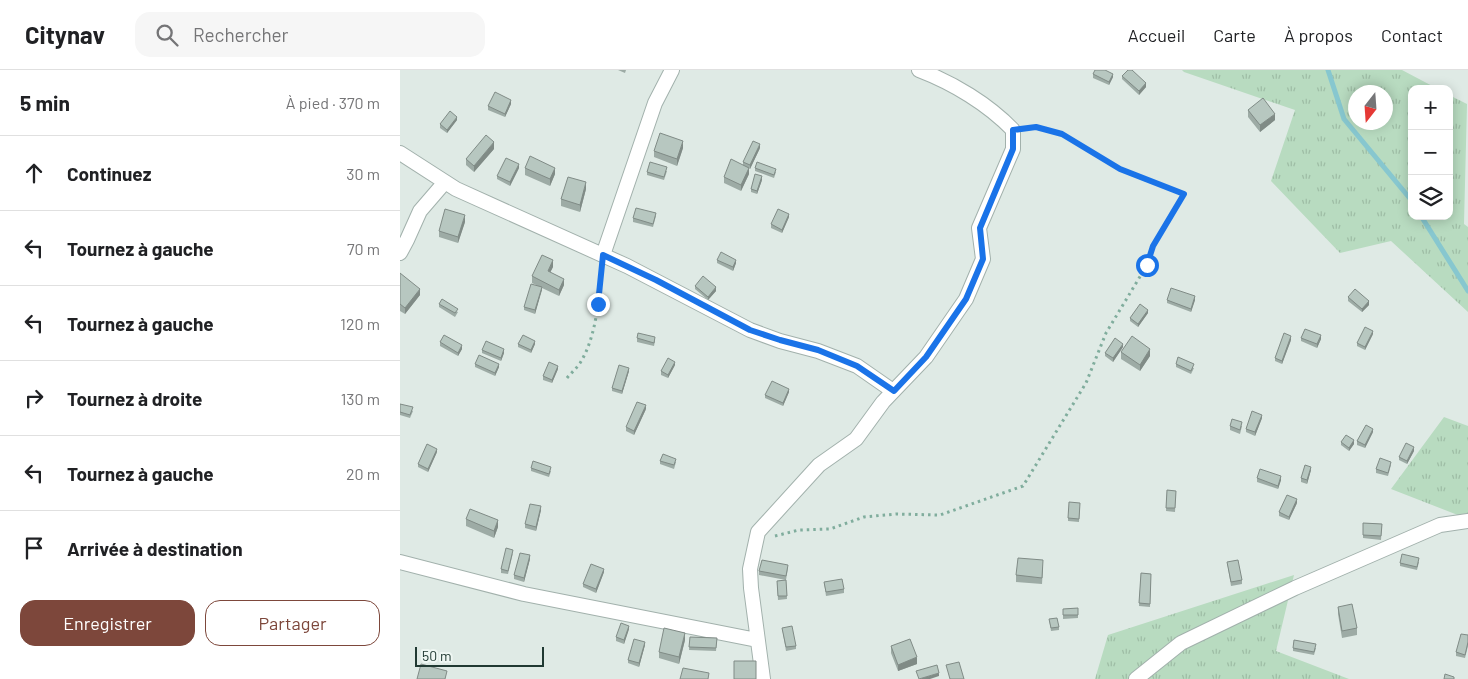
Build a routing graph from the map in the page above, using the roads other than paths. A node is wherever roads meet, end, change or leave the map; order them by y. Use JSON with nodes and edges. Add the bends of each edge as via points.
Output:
{"nodes":[{"id":1,"x":672,"y":70,"type":"edge"},
{"id":2,"x":919,"y":70,"type":"edge"},
{"id":3,"x":400,"y":153,"type":"edge"},
{"id":4,"x":445,"y":182,"type":"junction"},
{"id":5,"x":400,"y":253,"type":"edge"},
{"id":6,"x":603,"y":255,"type":"junction"},
{"id":7,"x":894,"y":391,"type":"junction"},
{"id":8,"x":1468,"y":521,"type":"edge"},
{"id":9,"x":400,"y":562,"type":"edge"},
{"id":10,"x":757,"y":640,"type":"junction"},
{"id":11,"x":763,"y":679,"type":"edge"},
{"id":12,"x":1136,"y":679,"type":"edge"}],
"edges":[{"from":1,"to":6,"type":"street","via":[[655,103]]},
{"from":2,"to":7,"type":"street","via":[[999,115],[1013,130],[1013,149],[980,228],[983,259],[966,299],[926,357]]},
{"from":3,"to":4,"type":"street"},
{"from":4,"to":5,"type":"street","via":[[420,211]]},
{"from":4,"to":6,"type":"street"},
{"from":6,"to":7,"type":"street","via":[[750,330],[818,350],[857,366]]},
{"from":7,"to":10,"type":"street","via":[[856,439],[819,465],[758,532],[750,569]]},
{"from":8,"to":12,"type":"street","via":[[1440,525],[1286,592],[1181,643]]},
{"from":9,"to":10,"type":"street","via":[[524,594]]},
{"from":10,"to":11,"type":"street"}]}
